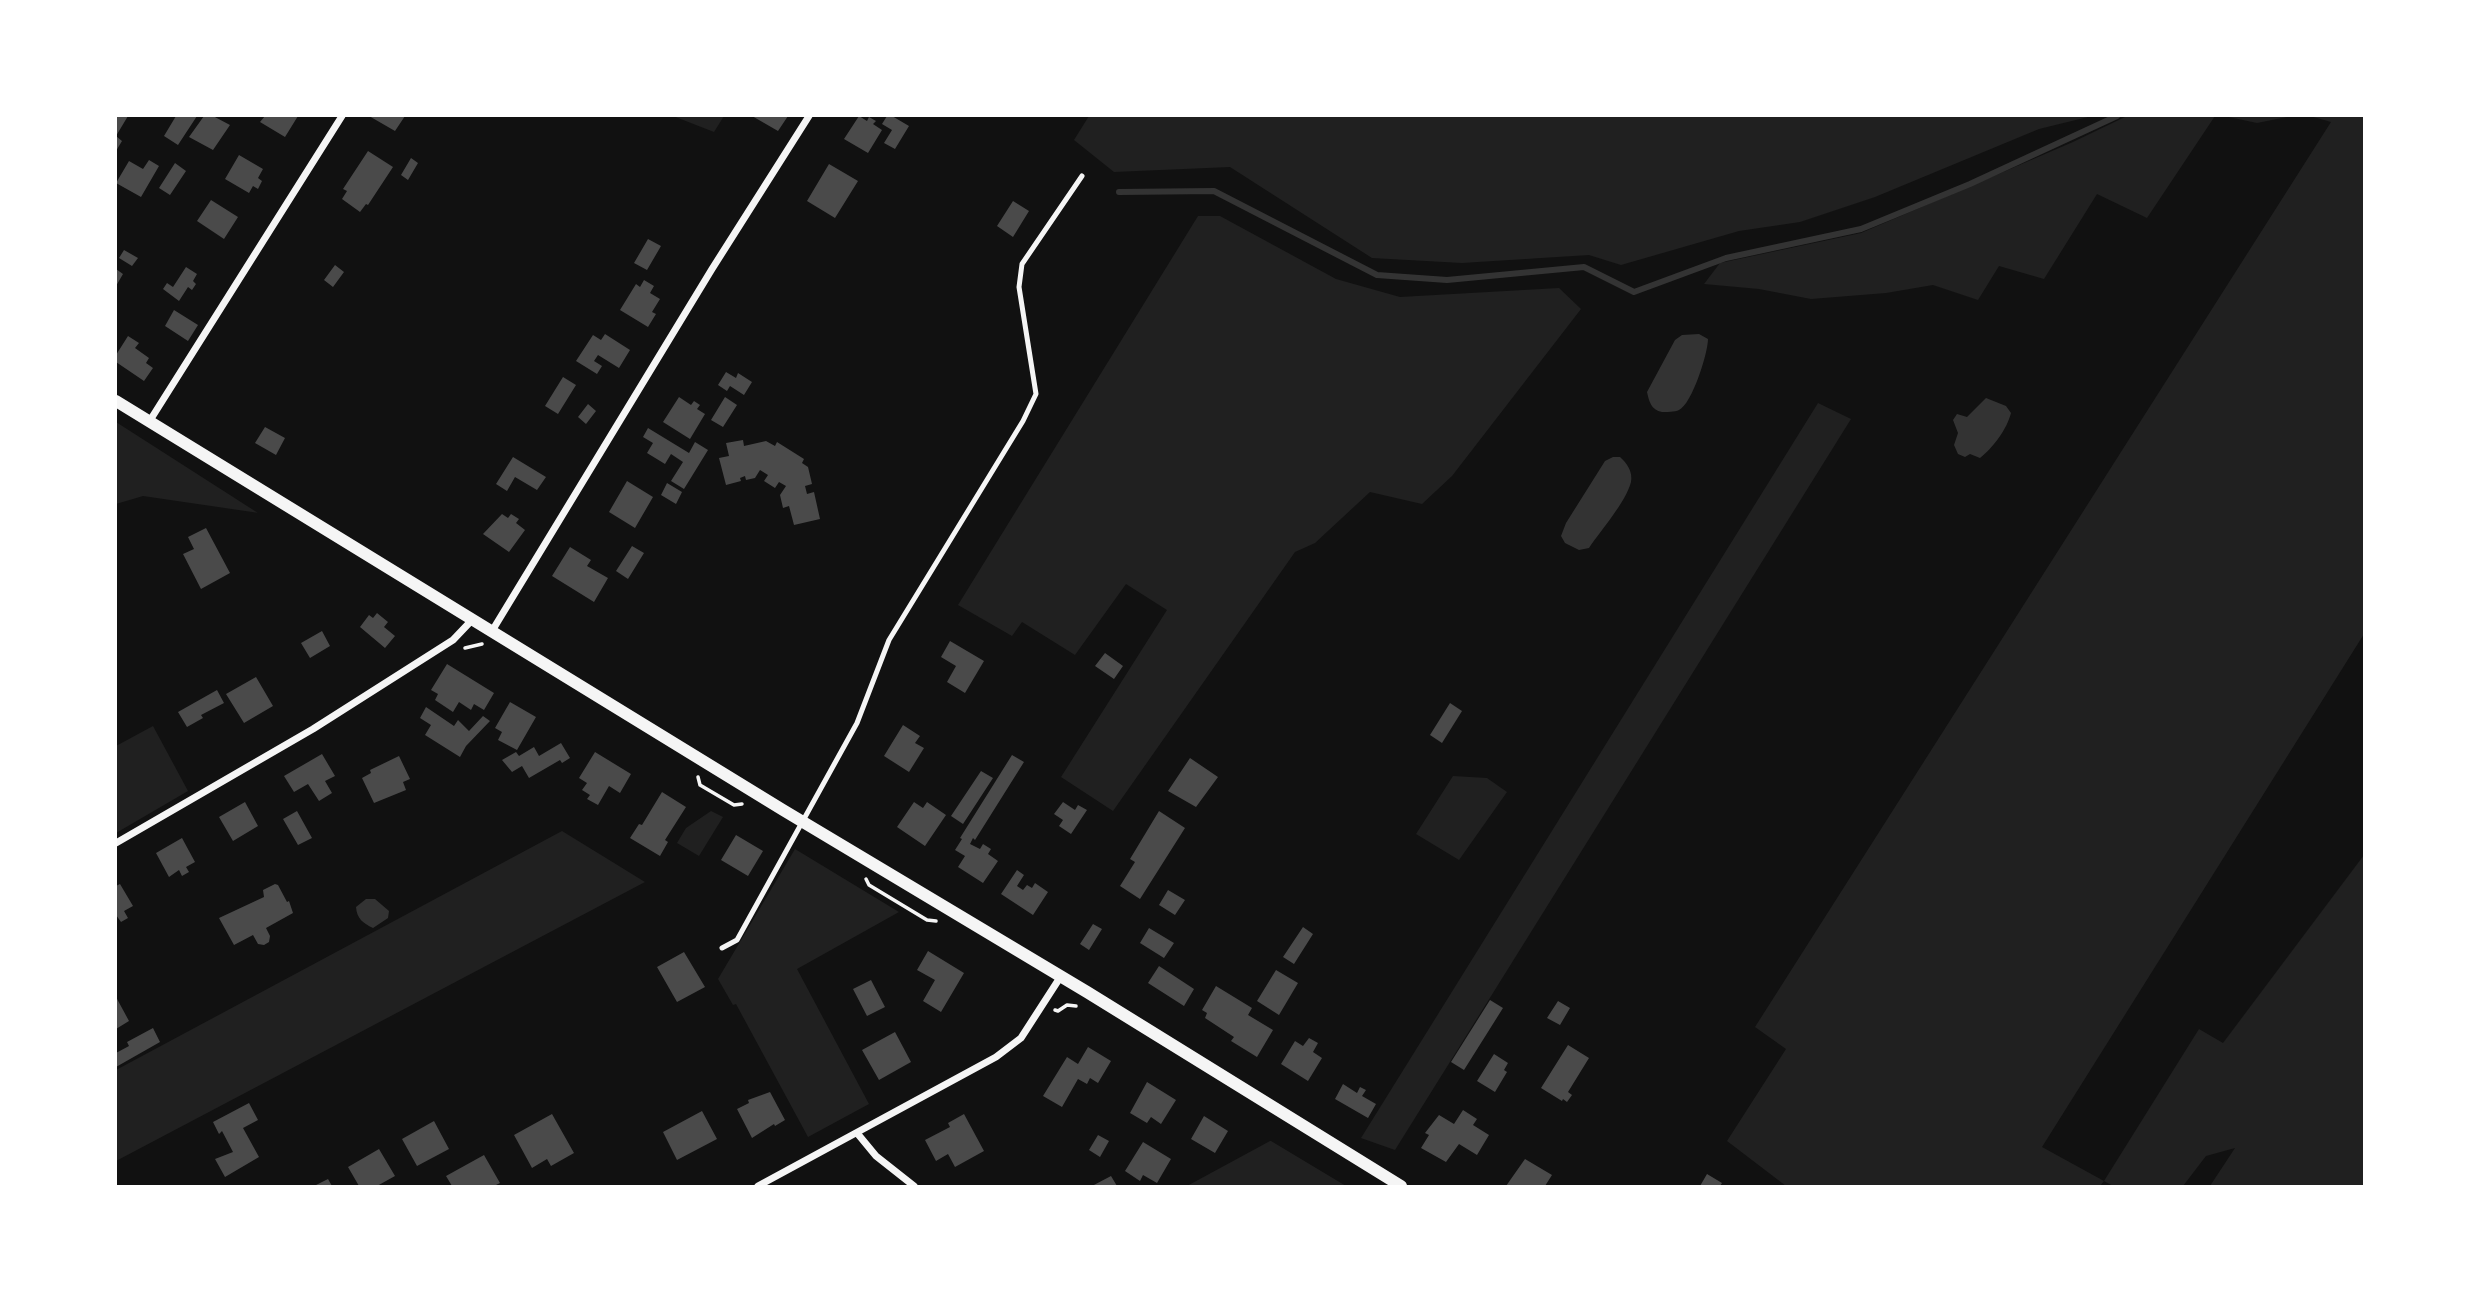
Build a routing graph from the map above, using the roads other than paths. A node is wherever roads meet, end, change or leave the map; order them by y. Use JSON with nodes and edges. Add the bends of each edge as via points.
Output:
{"nodes":[{"id":1,"x":342,"y":116,"type":"edge"},
{"id":2,"x":809,"y":116,"type":"edge"},
{"id":3,"x":1082,"y":176,"type":"dead end"},
{"id":4,"x":116,"y":401,"type":"edge"},
{"id":5,"x":149,"y":422,"type":"junction"},
{"id":6,"x":472,"y":620,"type":"junction"},
{"id":7,"x":492,"y":631,"type":"junction"},
{"id":8,"x":801,"y":821,"type":"junction"},
{"id":9,"x":116,"y":843,"type":"edge"},
{"id":10,"x":722,"y":948,"type":"dead end"},
{"id":11,"x":1062,"y":976,"type":"junction"},
{"id":12,"x":857,"y":1133,"type":"junction"},
{"id":13,"x":758,"y":1186,"type":"edge"},
{"id":14,"x":914,"y":1186,"type":"edge"},
{"id":15,"x":1401,"y":1186,"type":"edge"}],
"edges":[{"from":1,"to":5,"type":"street"},
{"from":2,"to":7,"type":"street"},
{"from":3,"to":8,"type":"lane","via":[[1022,264],[1019,287],[1036,394],[889,639],[857,723]]},
{"from":4,"to":5,"type":"street"},
{"from":5,"to":6,"type":"street"},
{"from":6,"to":7,"type":"street"},
{"from":6,"to":9,"type":"street","via":[[453,640],[313,729]]},
{"from":7,"to":8,"type":"street"},
{"from":8,"to":10,"type":"lane","via":[[737,940]]},
{"from":8,"to":11,"type":"street"},
{"from":11,"to":12,"type":"street","via":[[1021,1038],[996,1057]]},
{"from":11,"to":15,"type":"street"},
{"from":12,"to":13,"type":"street"},
{"from":12,"to":14,"type":"street","via":[[876,1156]]}]}
